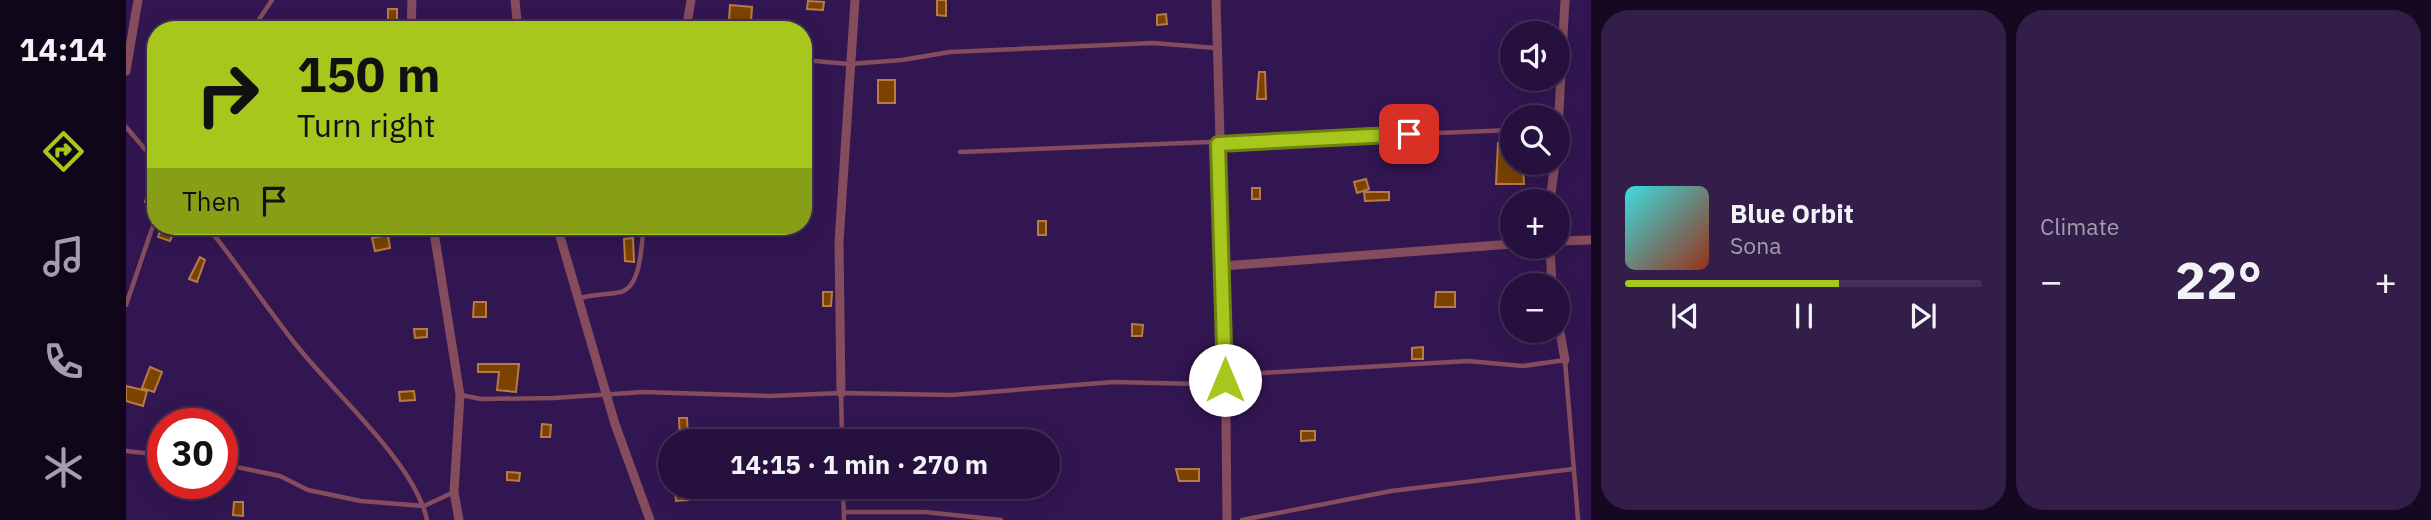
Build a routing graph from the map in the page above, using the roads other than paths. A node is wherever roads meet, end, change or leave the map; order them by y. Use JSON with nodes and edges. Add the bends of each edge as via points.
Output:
{"nodes":[{"id":1,"x":138,"y":0,"type":"edge"},
{"id":2,"x":272,"y":0,"type":"edge"},
{"id":3,"x":412,"y":0,"type":"edge"},
{"id":4,"x":515,"y":0,"type":"edge"},
{"id":5,"x":691,"y":0,"type":"edge"},
{"id":6,"x":855,"y":0,"type":"edge"},
{"id":7,"x":1216,"y":0,"type":"edge"},
{"id":8,"x":1565,"y":0,"type":"edge"},
{"id":9,"x":257,"y":21,"type":"edge"},
{"id":10,"x":411,"y":21,"type":"edge"},
{"id":11,"x":518,"y":21,"type":"edge"},
{"id":12,"x":688,"y":21,"type":"edge"},
{"id":13,"x":1216,"y":48,"type":"junction"},
{"id":14,"x":812,"y":61,"type":"edge"},
{"id":15,"x":849,"y":64,"type":"junction"},
{"id":16,"x":126,"y":71,"type":"edge"},
{"id":17,"x":1558,"y":105,"type":"edge"},
{"id":18,"x":126,"y":127,"type":"edge"},
{"id":19,"x":1500,"y":131,"type":"edge"},
{"id":20,"x":1218,"y":144,"type":"junction"},
{"id":21,"x":147,"y":152,"type":"edge"},
{"id":22,"x":960,"y":152,"type":"dead end"},
{"id":23,"x":150,"y":235,"type":"edge"},
{"id":24,"x":214,"y":235,"type":"edge"},
{"id":25,"x":434,"y":235,"type":"edge"},
{"id":26,"x":559,"y":235,"type":"edge"},
{"id":27,"x":643,"y":235,"type":"edge"},
{"id":28,"x":1591,"y":240,"type":"edge"},
{"id":29,"x":1570,"y":241,"type":"edge"},
{"id":30,"x":1500,"y":245,"type":"edge"},
{"id":31,"x":1223,"y":266,"type":"junction"},
{"id":32,"x":577,"y":300,"type":"junction"},
{"id":33,"x":126,"y":305,"type":"edge"},
{"id":34,"x":1562,"y":343,"type":"edge"},
{"id":35,"x":1565,"y":360,"type":"junction"},
{"id":36,"x":1225,"y":380,"type":"junction"},
{"id":37,"x":841,"y":393,"type":"junction"},
{"id":38,"x":460,"y":395,"type":"junction"},
{"id":39,"x":607,"y":396,"type":"junction"},
{"id":40,"x":842,"y":429,"type":"edge"},
{"id":41,"x":126,"y":450,"type":"edge"},
{"id":42,"x":147,"y":453,"type":"edge"},
{"id":43,"x":238,"y":468,"type":"edge"},
{"id":44,"x":1573,"y":469,"type":"junction"},
{"id":45,"x":454,"y":492,"type":"junction"},
{"id":46,"x":844,"y":499,"type":"edge"},
{"id":47,"x":424,"y":506,"type":"junction"},
{"id":48,"x":844,"y":512,"type":"junction"},
{"id":49,"x":428,"y":520,"type":"edge"},
{"id":50,"x":459,"y":520,"type":"edge"},
{"id":51,"x":650,"y":520,"type":"edge"},
{"id":52,"x":844,"y":520,"type":"edge"},
{"id":53,"x":1001,"y":520,"type":"edge"},
{"id":54,"x":1227,"y":520,"type":"edge"},
{"id":55,"x":1242,"y":520,"type":"edge"},
{"id":56,"x":1578,"y":520,"type":"edge"}],
"edges":[{"from":1,"to":16,"type":"street"},
{"from":2,"to":9,"type":"lane"},
{"from":3,"to":10,"type":"street"},
{"from":4,"to":11,"type":"street"},
{"from":5,"to":12,"type":"street"},
{"from":6,"to":15,"type":"street"},
{"from":7,"to":13,"type":"street"},
{"from":8,"to":17,"type":"street"},
{"from":13,"to":15,"type":"lane","via":[[1153,43],[1042,47]]},
{"from":13,"to":20,"type":"street"},
{"from":14,"to":15,"type":"lane"},
{"from":15,"to":37,"type":"street","via":[[839,242]]},
{"from":18,"to":21,"type":"lane"},
{"from":19,"to":20,"type":"lane"},
{"from":20,"to":22,"type":"lane"},
{"from":20,"to":31,"type":"street"},
{"from":23,"to":33,"type":"lane"},
{"from":24,"to":47,"type":"lane","via":[[296,345],[370,427]]},
{"from":25,"to":38,"type":"street"},
{"from":26,"to":32,"type":"street"},
{"from":27,"to":32,"type":"lane","via":[[631,286]]},
{"from":28,"to":29,"type":"street"},
{"from":30,"to":31,"type":"street"},
{"from":31,"to":36,"type":"street"},
{"from":32,"to":39,"type":"street"},
{"from":34,"to":35,"type":"street"},
{"from":35,"to":36,"type":"lane","via":[[1522,366],[1468,361],[1244,374]]},
{"from":35,"to":44,"type":"lane"},
{"from":36,"to":37,"type":"lane","via":[[1200,384],[1113,382],[952,395]]},
{"from":36,"to":54,"type":"street"},
{"from":37,"to":39,"type":"lane","via":[[643,392]]},
{"from":37,"to":40,"type":"lane"},
{"from":38,"to":39,"type":"lane","via":[[481,399]]},
{"from":38,"to":45,"type":"street"},
{"from":39,"to":51,"type":"street"},
{"from":41,"to":42,"type":"lane"},
{"from":43,"to":47,"type":"lane","via":[[361,501]]},
{"from":44,"to":55,"type":"lane","via":[[1391,491]]},
{"from":44,"to":56,"type":"lane"},
{"from":45,"to":47,"type":"lane"},
{"from":45,"to":50,"type":"street"},
{"from":46,"to":48,"type":"lane"},
{"from":47,"to":49,"type":"lane"},
{"from":48,"to":52,"type":"lane"},
{"from":48,"to":53,"type":"lane","via":[[925,512]]}]}
